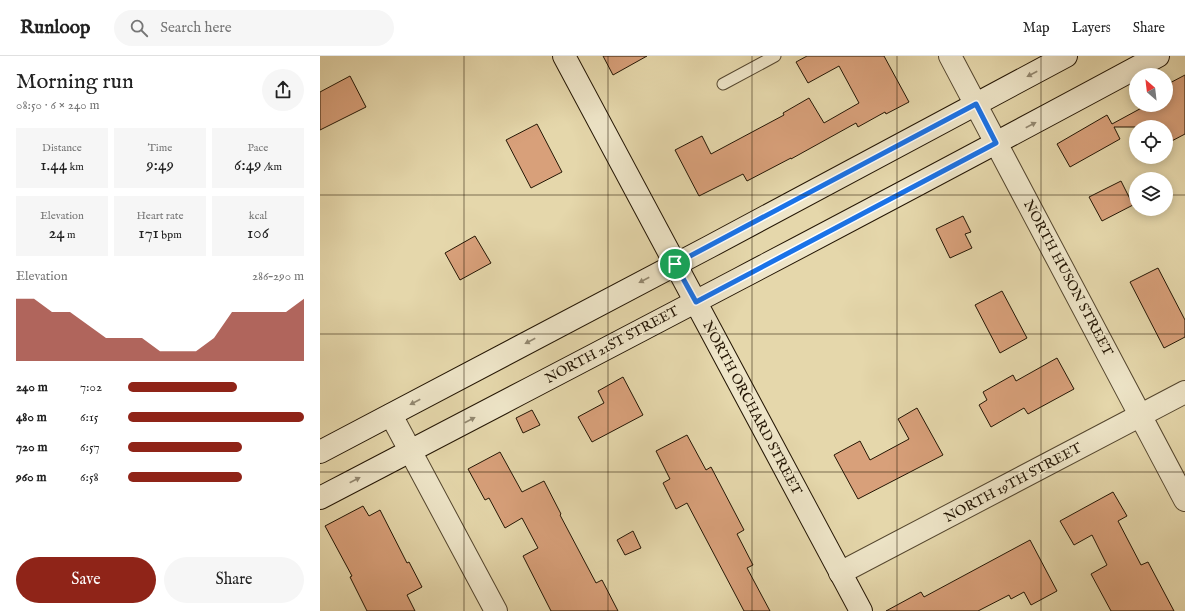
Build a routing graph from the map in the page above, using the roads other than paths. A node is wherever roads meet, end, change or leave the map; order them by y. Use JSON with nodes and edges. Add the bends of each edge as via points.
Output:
{"nodes":[{"id":1,"x":564,"y":56,"type":"edge"},
{"id":2,"x":775,"y":56,"type":"edge"},
{"id":3,"x":950,"y":56,"type":"edge"},
{"id":4,"x":1066,"y":56,"type":"edge"},
{"id":5,"x":1158,"y":56,"type":"edge"},
{"id":6,"x":723,"y":84,"type":"dead end"},
{"id":7,"x":976,"y":104,"type":"junction"},
{"id":8,"x":996,"y":143,"type":"junction"},
{"id":9,"x":675,"y":264,"type":"junction"},
{"id":10,"x":696,"y":302,"type":"junction"},
{"id":11,"x":1185,"y":392,"type":"edge"},
{"id":12,"x":391,"y":415,"type":"junction"},
{"id":13,"x":1140,"y":416,"type":"junction"},
{"id":14,"x":410,"y":451,"type":"junction"},
{"id":15,"x":320,"y":452,"type":"edge"},
{"id":16,"x":320,"y":498,"type":"edge"},
{"id":17,"x":1185,"y":500,"type":"edge"},
{"id":18,"x":840,"y":572,"type":"junction"},
{"id":19,"x":496,"y":611,"type":"edge"},
{"id":20,"x":861,"y":611,"type":"edge"}],
"edges":[{"from":1,"to":9,"type":"main road","name":"NORTH ORCHARD STREET"},
{"from":2,"to":6,"type":"lane"},
{"from":3,"to":7,"type":"main road","name":"NORTH HUSON STREET"},
{"from":4,"to":7,"type":"main road","one_way":true},
{"from":8,"to":5,"type":"main road","name":"NORTH 21ST STREET","one_way":true},
{"from":7,"to":8,"type":"main road","name":"NORTH HUSON STREET"},
{"from":7,"to":9,"type":"main road"},
{"from":8,"to":10,"type":"main road","name":"NORTH 21ST STREET"},
{"from":8,"to":13,"type":"main road","name":"NORTH HUSON STREET"},
{"from":9,"to":10,"type":"main road","name":"NORTH ORCHARD STREET"},
{"from":9,"to":12,"type":"main road","one_way":true},
{"from":14,"to":10,"type":"main road","name":"NORTH 21ST STREET","one_way":true},
{"from":10,"to":18,"type":"main road","name":"NORTH ORCHARD STREET"},
{"from":11,"to":13,"type":"main road","name":"NORTH 19TH STREET"},
{"from":12,"to":14,"type":"main road"},
{"from":12,"to":15,"type":"main road"},
{"from":13,"to":17,"type":"main road","name":"NORTH HUSON STREET"},
{"from":13,"to":18,"type":"main road","name":"NORTH 19TH STREET"},
{"from":16,"to":14,"type":"main road","name":"NORTH 21ST STREET","one_way":true},
{"from":14,"to":19,"type":"main road"},
{"from":18,"to":20,"type":"main road","name":"NORTH ORCHARD STREET"}]}
